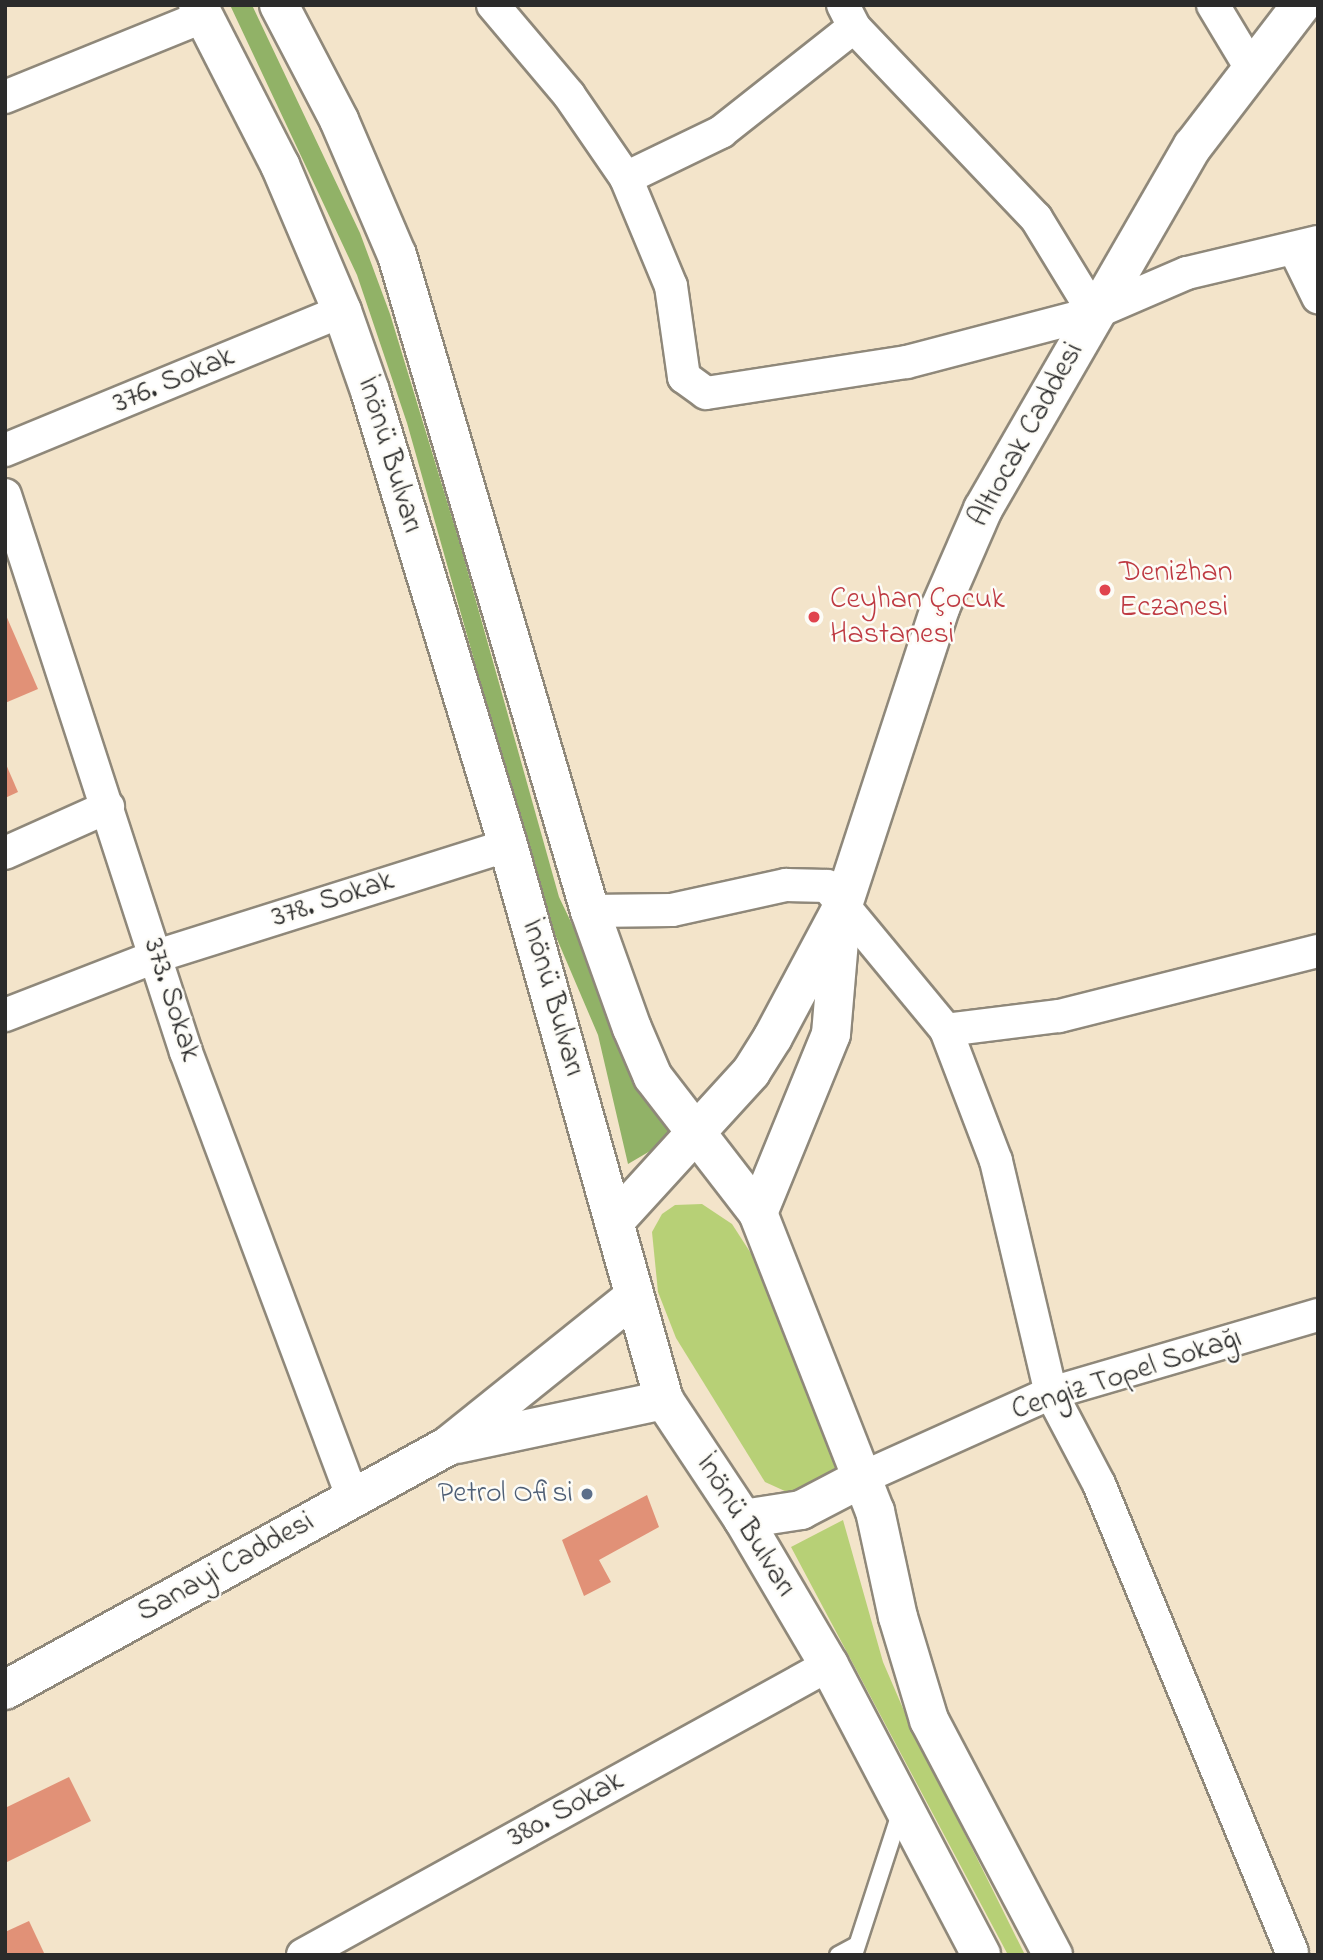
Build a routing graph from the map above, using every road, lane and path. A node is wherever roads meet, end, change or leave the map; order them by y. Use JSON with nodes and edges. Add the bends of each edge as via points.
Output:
{"nodes":[{"id":1,"x":279,"y":5,"type":"edge"},
{"id":2,"x":493,"y":5,"type":"edge"},
{"id":3,"x":1213,"y":5,"type":"edge"},
{"id":4,"x":1301,"y":5,"type":"edge"},
{"id":5,"x":201,"y":10,"type":"edge"},
{"id":6,"x":848,"y":16,"type":"edge"},
{"id":7,"x":1252,"y":69,"type":"junction"},
{"id":8,"x":5,"y":97,"type":"edge"},
{"id":9,"x":626,"y":178,"type":"junction"},
{"id":10,"x":1306,"y":245,"type":"edge"},
{"id":11,"x":1318,"y":297,"type":"edge"},
{"id":12,"x":342,"y":310,"type":"junction"},
{"id":13,"x":1094,"y":313,"type":"junction"},
{"id":14,"x":5,"y":450,"type":"edge"},
{"id":15,"x":5,"y":495,"type":"edge"},
{"id":16,"x":108,"y":807,"type":"junction"},
{"id":17,"x":508,"y":845,"type":"junction"},
{"id":18,"x":5,"y":853,"type":"edge"},
{"id":19,"x":842,"y":908,"type":"junction"},
{"id":20,"x":590,"y":911,"type":"junction"},
{"id":21,"x":1318,"y":951,"type":"edge"},
{"id":22,"x":158,"y":956,"type":"junction"},
{"id":23,"x":5,"y":1015,"type":"edge"},
{"id":24,"x":946,"y":1030,"type":"junction"},
{"id":25,"x":693,"y":1131,"type":"junction"},
{"id":26,"x":758,"y":1213,"type":"junction"},
{"id":27,"x":615,"y":1221,"type":"junction"},
{"id":28,"x":633,"y":1297,"type":"junction"},
{"id":29,"x":1318,"y":1315,"type":"edge"},
{"id":30,"x":1051,"y":1393,"type":"junction"},
{"id":31,"x":664,"y":1400,"type":"junction"},
{"id":32,"x":448,"y":1446,"type":"junction"},
{"id":33,"x":864,"y":1478,"type":"junction"},
{"id":34,"x":353,"y":1498,"type":"junction"},
{"id":35,"x":743,"y":1519,"type":"junction"},
{"id":36,"x":829,"y":1665,"type":"junction"},
{"id":37,"x":5,"y":1690,"type":"edge"},
{"id":38,"x":903,"y":1805,"type":"junction"},
{"id":39,"x":855,"y":1950,"type":"edge"},
{"id":40,"x":1298,"y":1951,"type":"edge"},
{"id":41,"x":303,"y":1955,"type":"edge"},
{"id":42,"x":838,"y":1955,"type":"edge"},
{"id":43,"x":981,"y":1955,"type":"edge"},
{"id":44,"x":1053,"y":1955,"type":"edge"}],
"edges":[{"from":1,"to":20,"type":"main road","name":"İnönü Bulvarı","via":[[339,120],[397,255]]},
{"from":2,"to":9,"type":"street","via":[[569,95]]},
{"from":3,"to":7,"type":"street"},
{"from":4,"to":7,"type":"main road","name":"Altıocak Caddesi"},
{"from":5,"to":8,"type":"street"},
{"from":5,"to":12,"type":"main road","name":"İnönü Bulvarı","via":[[280,165]]},
{"from":6,"to":9,"type":"street","via":[[721,132]]},
{"from":6,"to":13,"type":"street","via":[[1036,218]]},
{"from":7,"to":13,"type":"main road","name":"Altıocak Caddesi","via":[[1194,146]]},
{"from":9,"to":13,"type":"street","via":[[671,286],[684,377],[706,393],[907,362]]},
{"from":10,"to":11,"type":"street"},
{"from":10,"to":13,"type":"street","via":[[1187,273]]},
{"from":12,"to":14,"type":"street","name":"376. Sokak"},
{"from":12,"to":17,"type":"main road","name":"İnönü Bulvarı"},
{"from":13,"to":19,"type":"main road","name":"Altıocak Caddesi","via":[[962,553],[879,785]]},
{"from":15,"to":16,"type":"street","name":"373. Sokak"},
{"from":16,"to":18,"type":"street"},
{"from":16,"to":22,"type":"street","name":"373. Sokak"},
{"from":17,"to":22,"type":"street","name":"378. Sokak"},
{"from":17,"to":27,"type":"main road","name":"İnönü Bulvarı"},
{"from":19,"to":20,"type":"street","via":[[827,886],[786,885],[672,910]]},
{"from":19,"to":24,"type":"street"},
{"from":19,"to":25,"type":"main road","name":"Altıocak Caddesi","via":[[751,1072]]},
{"from":19,"to":26,"type":"main road","name":"Altıocak Caddesi","via":[[831,1034]]},
{"from":20,"to":25,"type":"main road","name":"İnönü Bulvarı","via":[[653,1077]]},
{"from":21,"to":24,"type":"street","via":[[1059,1017]]},
{"from":22,"to":23,"type":"street","name":"378. Sokak"},
{"from":22,"to":34,"type":"street","name":"373. Sokak","via":[[186,1052]]},
{"from":24,"to":30,"type":"street","via":[[996,1161]]},
{"from":25,"to":26,"type":"main road","name":"İnönü Bulvarı"},
{"from":25,"to":27,"type":"main road","name":"Altıocak Caddesi"},
{"from":26,"to":33,"type":"main road","name":"İnönü Bulvarı"},
{"from":27,"to":28,"type":"main road","name":"İnönü Bulvarı"},
{"from":28,"to":31,"type":"main road","name":"İnönü Bulvarı"},
{"from":28,"to":32,"type":"main road","name":"Sanayi Caddesi"},
{"from":29,"to":30,"type":"street","name":"Cengiz Topel Sokağı"},
{"from":30,"to":33,"type":"street","name":"Cengiz Topel Sokağı"},
{"from":30,"to":40,"type":"street","via":[[1099,1483]]},
{"from":31,"to":32,"type":"main road","name":"Sanayi Caddesi"},
{"from":31,"to":35,"type":"main road","name":"İnönü Bulvarı"},
{"from":32,"to":34,"type":"main road","name":"Sanayi Caddesi"},
{"from":33,"to":35,"type":"main road","via":[[801,1510]]},
{"from":33,"to":44,"type":"main road","name":"İnönü Bulvarı","via":[[929,1720]]},
{"from":34,"to":37,"type":"main road","name":"Sanayi Caddesi"},
{"from":35,"to":36,"type":"main road","name":"İnönü Bulvarı"},
{"from":36,"to":38,"type":"main road","name":"İnönü Bulvarı"},
{"from":36,"to":41,"type":"street","name":"380. Sokak"},
{"from":38,"to":39,"type":"lane"},
{"from":38,"to":43,"type":"main road","name":"İnönü Bulvarı"},
{"from":39,"to":42,"type":"lane"}]}
